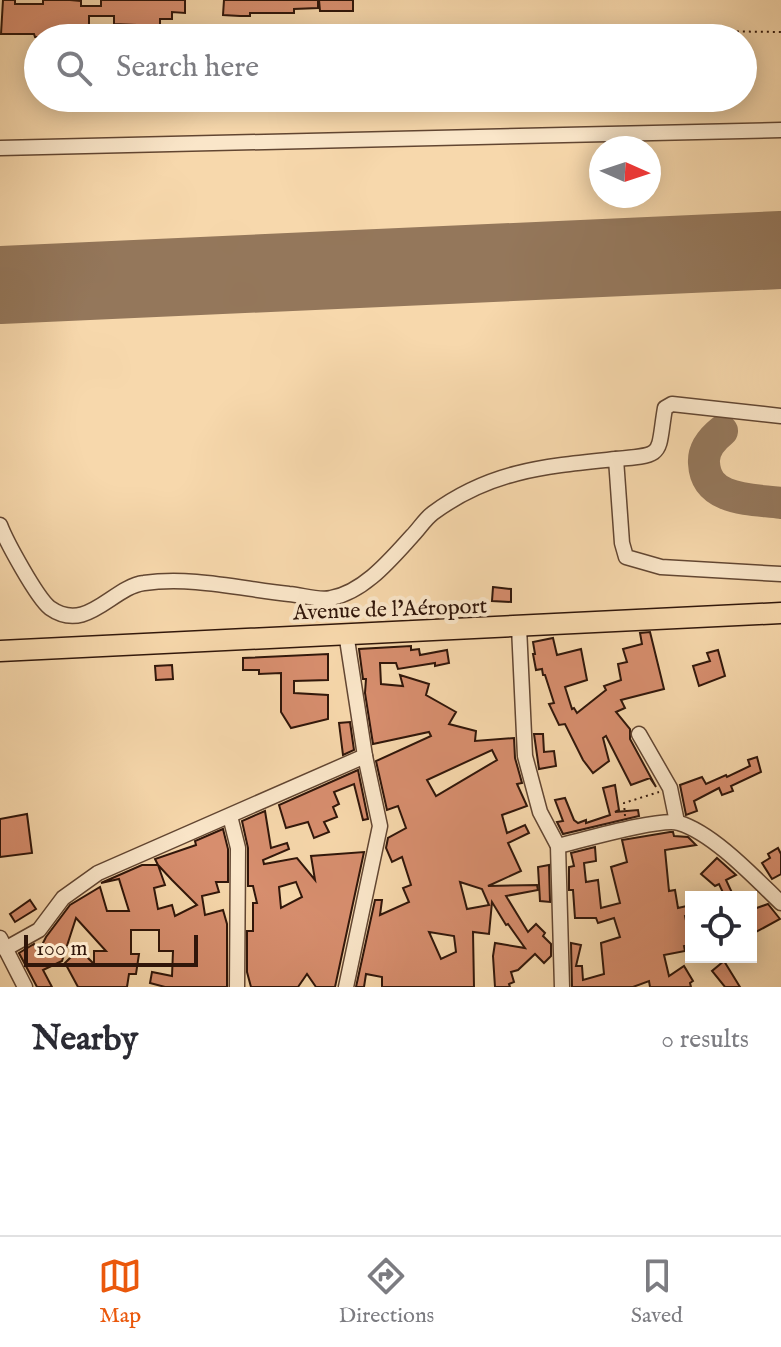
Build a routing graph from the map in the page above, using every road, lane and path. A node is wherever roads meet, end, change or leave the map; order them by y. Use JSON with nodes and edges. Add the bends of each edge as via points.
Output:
{"nodes":[{"id":1,"x":757,"y":32,"type":"edge"},
{"id":2,"x":781,"y":32,"type":"edge"},
{"id":3,"x":781,"y":130,"type":"edge"},
{"id":4,"x":0,"y":148,"type":"edge"},
{"id":5,"x":781,"y":416,"type":"edge"},
{"id":6,"x":616,"y":459,"type":"junction"},
{"id":7,"x":0,"y":525,"type":"edge"},
{"id":8,"x":781,"y":574,"type":"edge"},
{"id":9,"x":781,"y":613,"type":"edge"},
{"id":10,"x":519,"y":627,"type":"junction"},
{"id":11,"x":346,"y":633,"type":"junction"},
{"id":12,"x":0,"y":651,"type":"edge"},
{"id":13,"x":639,"y":734,"type":"dead end"},
{"id":14,"x":365,"y":756,"type":"junction"},
{"id":15,"x":670,"y":788,"type":"junction"},
{"id":16,"x":230,"y":816,"type":"junction"},
{"id":17,"x":677,"y":822,"type":"junction"},
{"id":18,"x":626,"y":829,"type":"junction"},
{"id":19,"x":558,"y":846,"type":"junction"},
{"id":20,"x":781,"y":903,"type":"edge"},
{"id":21,"x":3,"y":943,"type":"edge"},
{"id":22,"x":25,"y":987,"type":"edge"},
{"id":23,"x":237,"y":987,"type":"edge"},
{"id":24,"x":346,"y":987,"type":"edge"},
{"id":25,"x":562,"y":987,"type":"edge"}],
"edges":[{"from":1,"to":2,"type":"path"},
{"from":3,"to":4,"type":"street"},
{"from":5,"to":6,"type":"street","via":[[672,404],[665,408],[658,450],[651,456]]},
{"from":6,"to":7,"type":"street","via":[[531,468],[496,478],[431,514],[364,582],[331,598],[188,582],[143,583],[125,588],[102,607],[66,614],[42,598]]},
{"from":6,"to":8,"type":"street","via":[[626,557],[661,567]]},
{"from":9,"to":10,"type":"highway","name":"Avenue de l'Aéroport"},
{"from":10,"to":11,"type":"highway","name":"Avenue de l'Aéroport"},
{"from":10,"to":19,"type":"street","via":[[525,756],[540,812]]},
{"from":11,"to":12,"type":"highway","name":"Avenue de l'Aéroport"},
{"from":11,"to":14,"type":"street"},
{"from":13,"to":15,"type":"street"},
{"from":14,"to":16,"type":"street"},
{"from":14,"to":24,"type":"street","via":[[380,838]]},
{"from":15,"to":17,"type":"street"},
{"from":15,"to":18,"type":"path","via":[[624,803]]},
{"from":16,"to":21,"type":"street","via":[[98,873],[63,898],[39,930]]},
{"from":16,"to":23,"type":"street","via":[[238,848]]},
{"from":17,"to":18,"type":"street"},
{"from":17,"to":20,"type":"street","via":[[739,863]]},
{"from":18,"to":19,"type":"street"},
{"from":19,"to":25,"type":"street"},
{"from":21,"to":22,"type":"street"}]}
